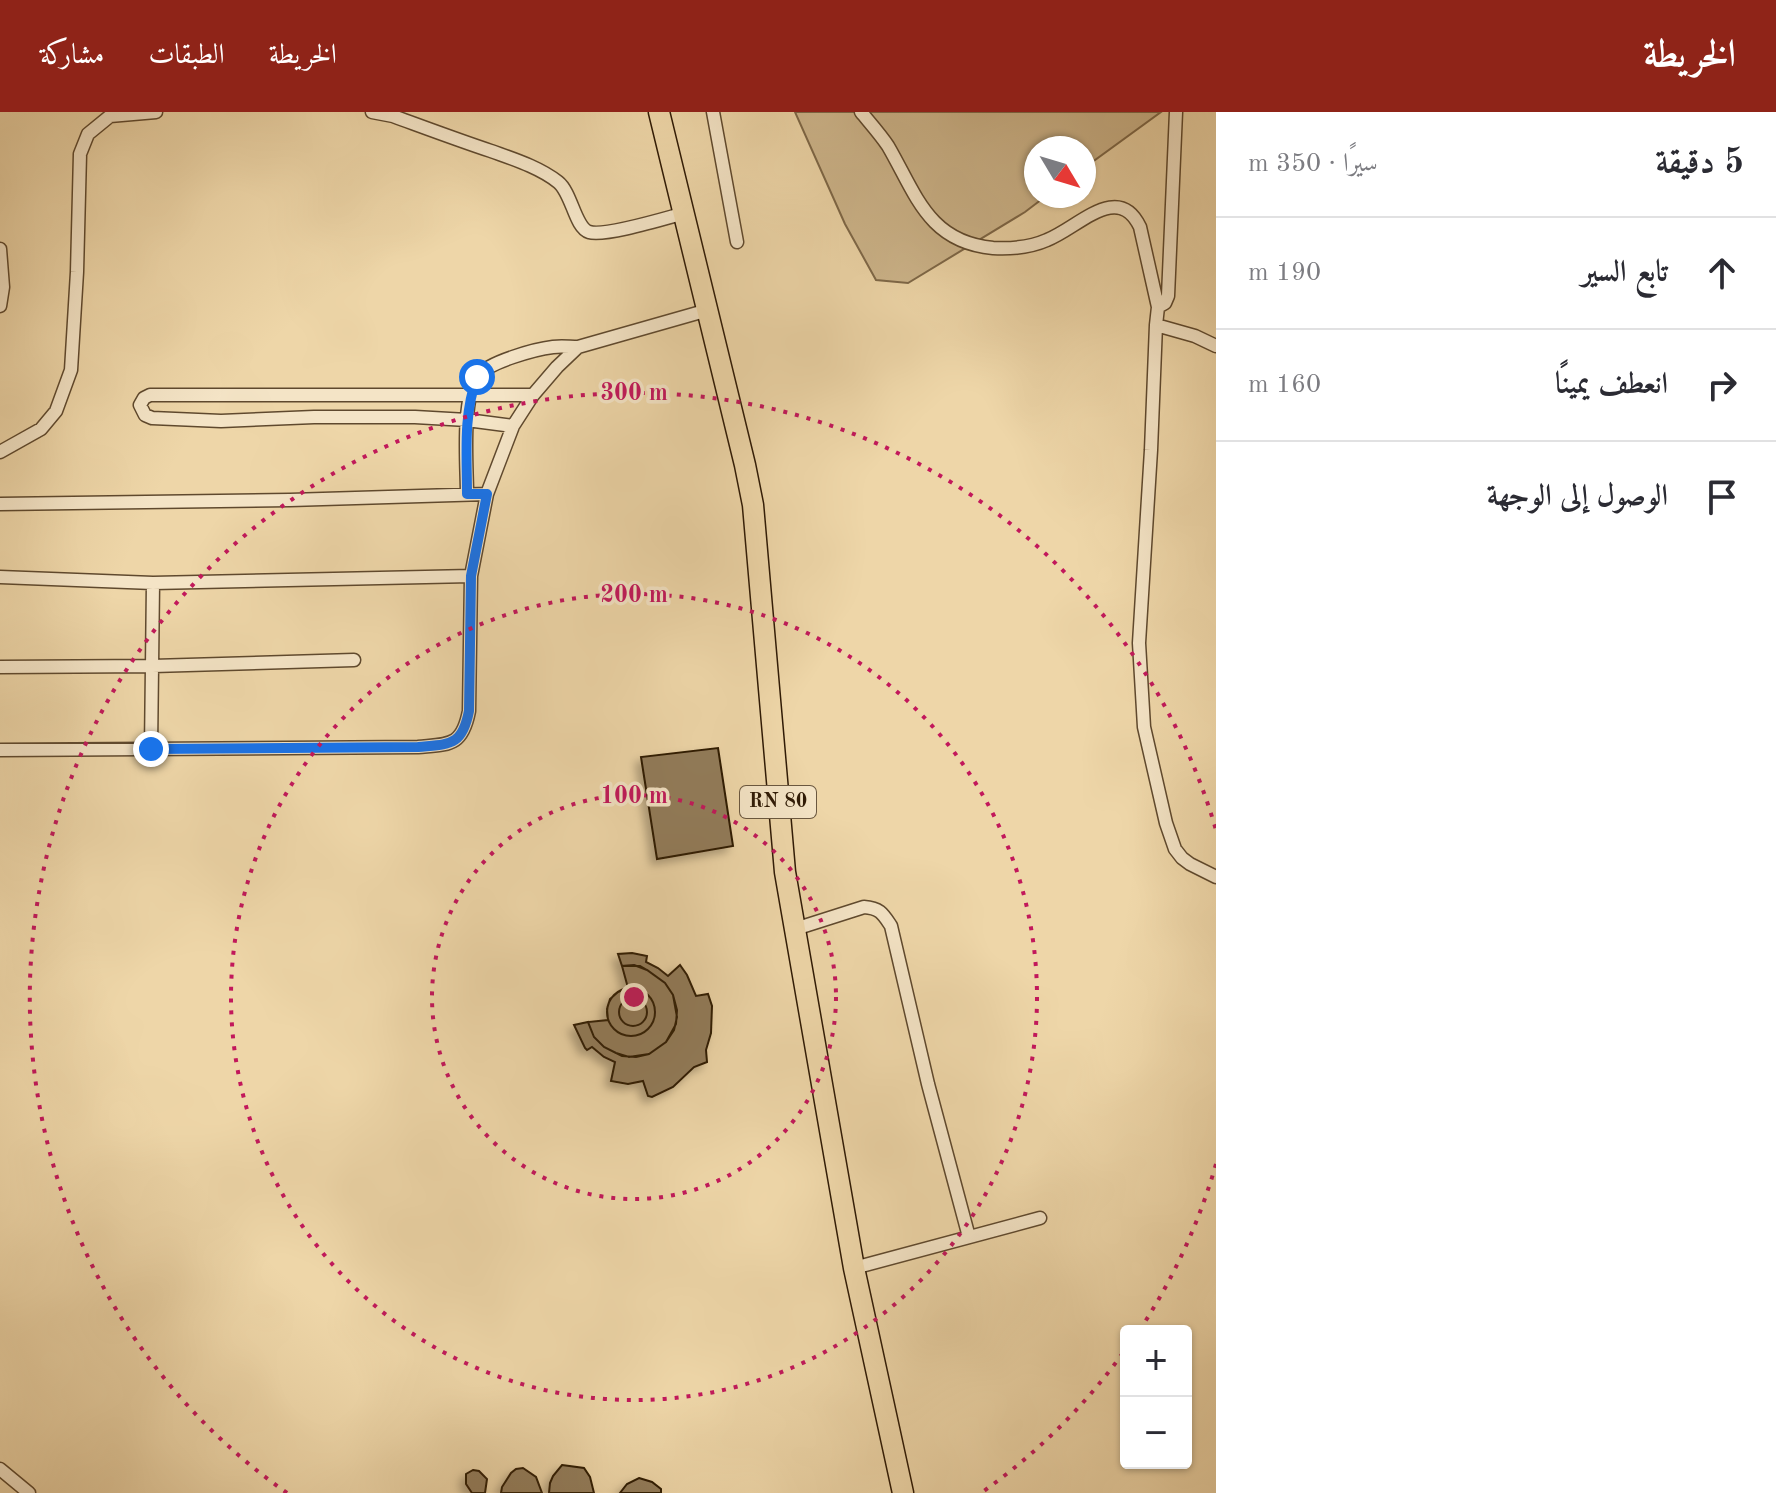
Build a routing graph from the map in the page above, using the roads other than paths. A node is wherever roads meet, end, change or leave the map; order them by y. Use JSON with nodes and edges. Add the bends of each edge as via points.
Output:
{"nodes":[{"id":1,"x":156,"y":112,"type":"edge"},
{"id":2,"x":372,"y":112,"type":"edge"},
{"id":3,"x":659,"y":112,"type":"edge"},
{"id":4,"x":713,"y":112,"type":"edge"},
{"id":5,"x":861,"y":112,"type":"edge"},
{"id":6,"x":1176,"y":112,"type":"edge"},
{"id":7,"x":685,"y":213,"type":"junction"},
{"id":8,"x":737,"y":242,"type":"dead end"},
{"id":9,"x":0,"y":249,"type":"edge"},
{"id":10,"x":0,"y":306,"type":"edge"},
{"id":11,"x":1158,"y":307,"type":"junction"},
{"id":12,"x":708,"y":310,"type":"junction"},
{"id":13,"x":1156,"y":325,"type":"junction"},
{"id":14,"x":1216,"y":346,"type":"edge"},
{"id":15,"x":578,"y":347,"type":"junction"},
{"id":16,"x":470,"y":395,"type":"junction"},
{"id":17,"x":533,"y":395,"type":"junction"},
{"id":18,"x":252,"y":396,"type":"junction"},
{"id":19,"x":250,"y":419,"type":"junction"},
{"id":20,"x":467,"y":420,"type":"junction"},
{"id":21,"x":513,"y":426,"type":"junction"},
{"id":22,"x":0,"y":452,"type":"edge"},
{"id":23,"x":467,"y":494,"type":"junction"},
{"id":24,"x":487,"y":494,"type":"junction"},
{"id":25,"x":0,"y":504,"type":"edge"},
{"id":26,"x":471,"y":576,"type":"junction"},
{"id":27,"x":0,"y":577,"type":"edge"},
{"id":28,"x":153,"y":583,"type":"junction"},
{"id":29,"x":354,"y":660,"type":"dead end"},
{"id":30,"x":153,"y":666,"type":"junction"},
{"id":31,"x":0,"y":667,"type":"edge"},
{"id":32,"x":151,"y":749,"type":"junction"},
{"id":33,"x":0,"y":750,"type":"edge"},
{"id":34,"x":1216,"y":877,"type":"edge"},
{"id":35,"x":795,"y":929,"type":"junction"},
{"id":36,"x":1040,"y":1218,"type":"dead end"},
{"id":37,"x":969,"y":1237,"type":"junction"},
{"id":38,"x":854,"y":1268,"type":"junction"},
{"id":39,"x":0,"y":1469,"type":"edge"},
{"id":40,"x":29,"y":1493,"type":"edge"},
{"id":41,"x":903,"y":1493,"type":"edge"}],
"edges":[{"from":1,"to":22,"type":"street","via":[[110,116],[88,134],[80,154],[71,370],[56,411],[41,429]]},
{"from":2,"to":7,"type":"street","via":[[555,179],[571,199],[579,223],[592,233]]},
{"from":3,"to":7,"type":"main road","number":"RN 80"},
{"from":4,"to":8,"type":"street"},
{"from":5,"to":11,"type":"street","via":[[886,143],[918,203],[953,237],[993,248],[1023,248],[1107,208],[1127,209],[1140,227]]},
{"from":6,"to":11,"type":"street","via":[[1168,296]]},
{"from":7,"to":12,"type":"main road","number":"RN 80"},
{"from":9,"to":10,"type":"street"},
{"from":11,"to":13,"type":"street"},
{"from":12,"to":15,"type":"street"},
{"from":12,"to":35,"type":"main road","number":"RN 80","via":[[753,505],[785,872]]},
{"from":13,"to":14,"type":"street"},
{"from":13,"to":34,"type":"street","via":[[1139,643],[1144,727],[1175,849]]},
{"from":15,"to":16,"type":"street","via":[[552,347],[487,368]]},
{"from":15,"to":17,"type":"street"},
{"from":16,"to":17,"type":"street"},
{"from":16,"to":18,"type":"street"},
{"from":16,"to":20,"type":"street"},
{"from":17,"to":21,"type":"street"},
{"from":18,"to":19,"type":"street"},
{"from":18,"to":19,"type":"street","via":[[150,395],[140,405],[152,418]]},
{"from":19,"to":20,"type":"street"},
{"from":20,"to":21,"type":"street"},
{"from":20,"to":23,"type":"street"},
{"from":21,"to":24,"type":"street"},
{"from":23,"to":24,"type":"street"},
{"from":23,"to":25,"type":"street"},
{"from":24,"to":26,"type":"street"},
{"from":26,"to":28,"type":"street"},
{"from":26,"to":32,"type":"street","via":[[469,711],[461,736],[453,743]]},
{"from":27,"to":28,"type":"street"},
{"from":28,"to":30,"type":"street"},
{"from":29,"to":30,"type":"street"},
{"from":30,"to":31,"type":"street"},
{"from":30,"to":32,"type":"street"},
{"from":32,"to":33,"type":"street"},
{"from":35,"to":37,"type":"street","via":[[864,907],[875,907],[891,926]]},
{"from":35,"to":38,"type":"main road","number":"RN 80"},
{"from":36,"to":37,"type":"street"},
{"from":37,"to":38,"type":"street"},
{"from":38,"to":41,"type":"main road","number":"RN 80"},
{"from":39,"to":40,"type":"street"}]}
